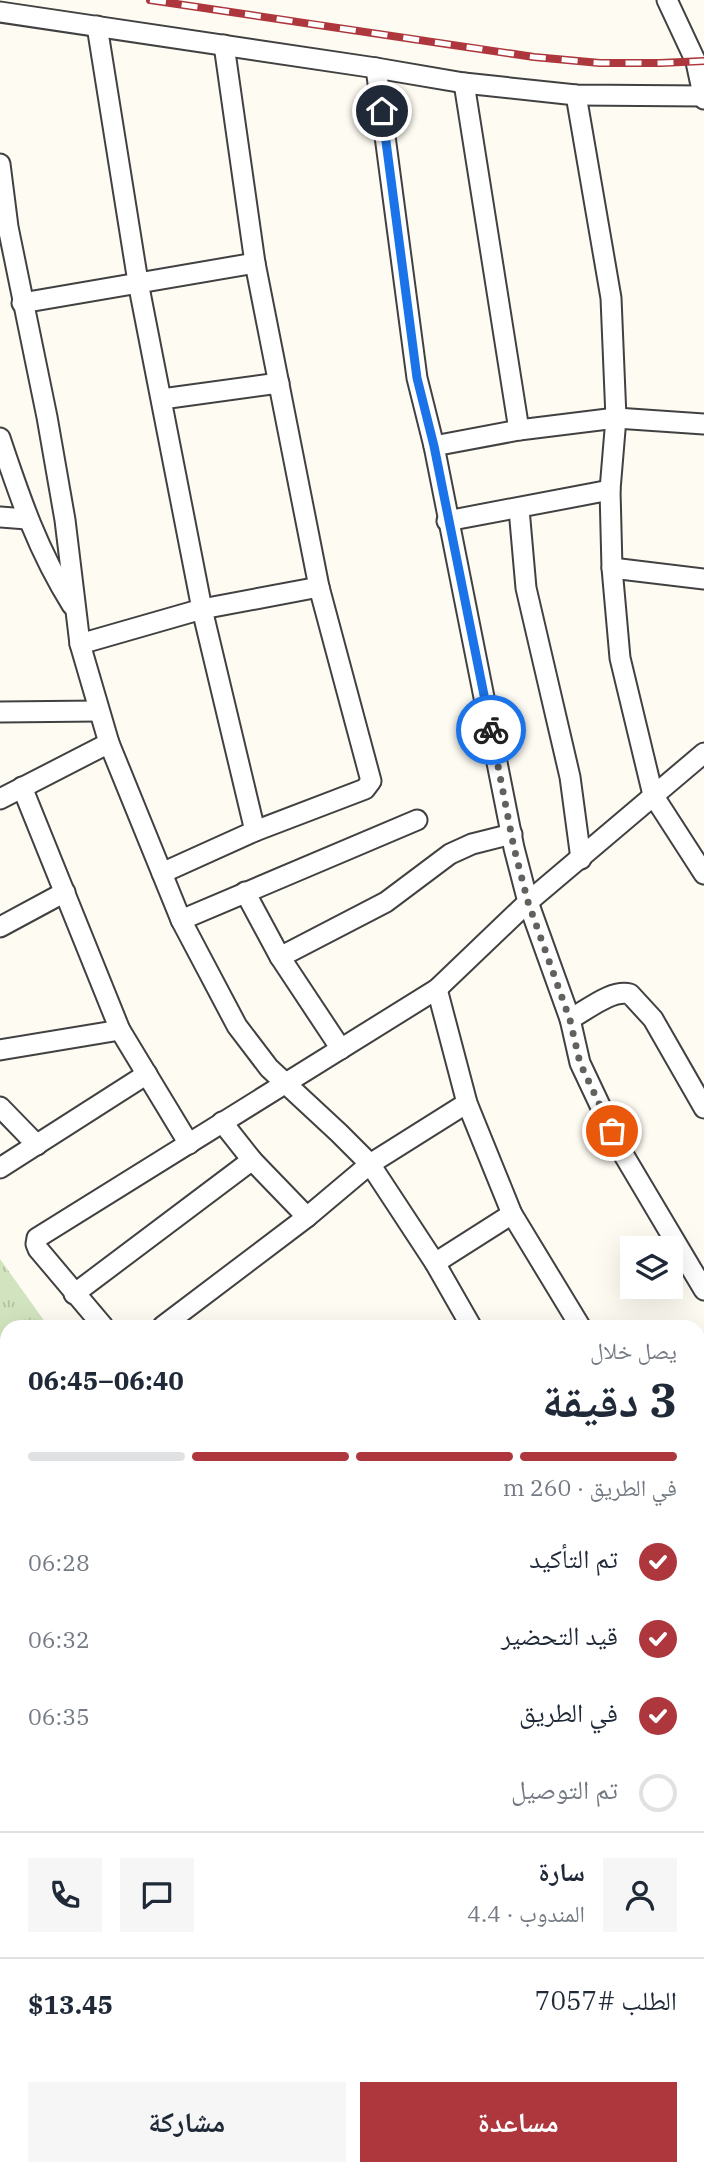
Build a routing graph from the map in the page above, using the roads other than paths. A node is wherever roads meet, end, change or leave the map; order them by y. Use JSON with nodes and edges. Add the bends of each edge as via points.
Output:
{"nodes":[{"id":1,"x":667,"y":0,"type":"edge"},
{"id":2,"x":0,"y":12,"type":"edge"},
{"id":3,"x":97,"y":26,"type":"junction"},
{"id":4,"x":224,"y":45,"type":"junction"},
{"id":5,"x":376,"y":68,"type":"junction"},
{"id":6,"x":464,"y":83,"type":"junction"},
{"id":7,"x":576,"y":95,"type":"junction"},
{"id":8,"x":704,"y":97,"type":"edge"},
{"id":9,"x":0,"y":164,"type":"edge"},
{"id":10,"x":255,"y":263,"type":"junction"},
{"id":11,"x":138,"y":282,"type":"junction"},
{"id":12,"x":22,"y":303,"type":"junction"},
{"id":13,"x":279,"y":383,"type":"junction"},
{"id":14,"x":162,"y":399,"type":"junction"},
{"id":15,"x":617,"y":418,"type":"junction"},
{"id":16,"x":704,"y":424,"type":"edge"},
{"id":17,"x":519,"y":430,"type":"junction"},
{"id":18,"x":0,"y":438,"type":"edge"},
{"id":19,"x":434,"y":446,"type":"junction"},
{"id":20,"x":610,"y":490,"type":"junction"},
{"id":21,"x":519,"y":509,"type":"junction"},
{"id":22,"x":0,"y":517,"type":"edge"},
{"id":23,"x":27,"y":519,"type":"junction"},
{"id":24,"x":447,"y":521,"type":"junction"},
{"id":25,"x":611,"y":568,"type":"junction"},
{"id":26,"x":704,"y":579,"type":"edge"},
{"id":27,"x":318,"y":587,"type":"junction"},
{"id":28,"x":202,"y":609,"type":"junction"},
{"id":29,"x":76,"y":612,"type":"junction"},
{"id":30,"x":80,"y":644,"type":"junction"},
{"id":31,"x":99,"y":711,"type":"junction"},
{"id":32,"x":0,"y":712,"type":"edge"},
{"id":33,"x":109,"y":743,"type":"junction"},
{"id":34,"x":704,"y":753,"type":"edge"},
{"id":35,"x":22,"y":787,"type":"junction"},
{"id":36,"x":653,"y":795,"type":"junction"},
{"id":37,"x":0,"y":799,"type":"edge"},
{"id":38,"x":417,"y":820,"type":"dead end"},
{"id":39,"x":255,"y":831,"type":"junction"},
{"id":40,"x":512,"y":834,"type":"junction"},
{"id":41,"x":581,"y":859,"type":"junction"},
{"id":42,"x":162,"y":873,"type":"junction"},
{"id":43,"x":704,"y":874,"type":"edge"},
{"id":44,"x":65,"y":892,"type":"junction"},
{"id":45,"x":245,"y":892,"type":"junction"},
{"id":46,"x":528,"y":902,"type":"junction"},
{"id":47,"x":181,"y":920,"type":"junction"},
{"id":48,"x":0,"y":927,"type":"edge"},
{"id":49,"x":280,"y":957,"type":"junction"},
{"id":50,"x":437,"y":989,"type":"junction"},
{"id":51,"x":570,"y":1020,"type":"junction"},
{"id":52,"x":120,"y":1030,"type":"junction"},
{"id":53,"x":341,"y":1049,"type":"junction"},
{"id":54,"x":0,"y":1050,"type":"edge"},
{"id":55,"x":147,"y":1074,"type":"junction"},
{"id":56,"x":286,"y":1085,"type":"junction"},
{"id":57,"x":467,"y":1103,"type":"junction"},
{"id":58,"x":0,"y":1107,"type":"edge"},
{"id":59,"x":704,"y":1108,"type":"edge"},
{"id":60,"x":222,"y":1122,"type":"junction"},
{"id":61,"x":189,"y":1144,"type":"junction"},
{"id":62,"x":37,"y":1145,"type":"junction"},
{"id":63,"x":252,"y":1160,"type":"junction"},
{"id":64,"x":370,"y":1164,"type":"junction"},
{"id":65,"x":0,"y":1168,"type":"edge"},
{"id":66,"x":512,"y":1214,"type":"junction"},
{"id":67,"x":307,"y":1217,"type":"junction"},
{"id":68,"x":435,"y":1263,"type":"junction"},
{"id":69,"x":704,"y":1288,"type":"edge"},
{"id":70,"x":74,"y":1294,"type":"junction"},
{"id":71,"x":98,"y":1320,"type":"edge"},
{"id":72,"x":171,"y":1320,"type":"edge"},
{"id":73,"x":468,"y":1320,"type":"edge"},
{"id":74,"x":576,"y":1320,"type":"edge"}],
"edges":[{"from":1,"to":8,"type":"street","via":[[695,62]]},
{"from":2,"to":3,"type":"street"},
{"from":3,"to":4,"type":"street"},
{"from":3,"to":11,"type":"street"},
{"from":4,"to":5,"type":"street"},
{"from":4,"to":10,"type":"street"},
{"from":5,"to":6,"type":"street"},
{"from":5,"to":19,"type":"street","via":[[417,378]]},
{"from":6,"to":7,"type":"street"},
{"from":6,"to":17,"type":"street"},
{"from":7,"to":8,"type":"street"},
{"from":7,"to":15,"type":"street","via":[[611,298]]},
{"from":9,"to":12,"type":"street"},
{"from":10,"to":11,"type":"street"},
{"from":10,"to":13,"type":"street"},
{"from":11,"to":12,"type":"street"},
{"from":11,"to":14,"type":"street"},
{"from":12,"to":29,"type":"street","via":[[65,520]]},
{"from":13,"to":14,"type":"street"},
{"from":13,"to":27,"type":"street"},
{"from":14,"to":28,"type":"street"},
{"from":15,"to":16,"type":"street"},
{"from":15,"to":17,"type":"street"},
{"from":15,"to":20,"type":"street"},
{"from":17,"to":19,"type":"street"},
{"from":18,"to":23,"type":"street"},
{"from":19,"to":24,"type":"street"},
{"from":20,"to":21,"type":"street"},
{"from":20,"to":25,"type":"street"},
{"from":21,"to":24,"type":"street"},
{"from":21,"to":41,"type":"street","via":[[526,588],[570,776]]},
{"from":22,"to":23,"type":"street"},
{"from":23,"to":29,"type":"street","via":[[52,574]]},
{"from":24,"to":40,"type":"street"},
{"from":25,"to":26,"type":"street"},
{"from":25,"to":36,"type":"street","via":[[621,658]]},
{"from":27,"to":28,"type":"street"},
{"from":27,"to":39,"type":"street","via":[[370,782],[358,792]]},
{"from":28,"to":30,"type":"street"},
{"from":28,"to":39,"type":"street"},
{"from":29,"to":30,"type":"street"},
{"from":30,"to":31,"type":"street"},
{"from":31,"to":32,"type":"street"},
{"from":31,"to":33,"type":"street"},
{"from":33,"to":35,"type":"street"},
{"from":33,"to":42,"type":"street"},
{"from":34,"to":36,"type":"street"},
{"from":35,"to":37,"type":"street"},
{"from":35,"to":44,"type":"street"},
{"from":36,"to":41,"type":"street"},
{"from":36,"to":43,"type":"street"},
{"from":38,"to":45,"type":"street"},
{"from":39,"to":42,"type":"street"},
{"from":40,"to":46,"type":"street"},
{"from":40,"to":49,"type":"street","via":[[450,854],[386,902]]},
{"from":41,"to":46,"type":"street"},
{"from":42,"to":47,"type":"street"},
{"from":44,"to":48,"type":"street"},
{"from":44,"to":52,"type":"street"},
{"from":45,"to":47,"type":"street"},
{"from":45,"to":49,"type":"street"},
{"from":46,"to":50,"type":"street"},
{"from":46,"to":51,"type":"street"},
{"from":47,"to":56,"type":"street","via":[[237,1026]]},
{"from":49,"to":53,"type":"street"},
{"from":50,"to":53,"type":"street"},
{"from":50,"to":57,"type":"street"},
{"from":51,"to":59,"type":"street","via":[[615,994],[630,993],[653,1019]]},
{"from":51,"to":69,"type":"street","via":[[580,1063],[606,1120]]},
{"from":52,"to":54,"type":"street"},
{"from":52,"to":55,"type":"street"},
{"from":53,"to":56,"type":"street"},
{"from":55,"to":61,"type":"street"},
{"from":55,"to":62,"type":"street"},
{"from":56,"to":60,"type":"street"},
{"from":56,"to":64,"type":"street"},
{"from":57,"to":64,"type":"street"},
{"from":57,"to":66,"type":"street"},
{"from":58,"to":62,"type":"street"},
{"from":60,"to":61,"type":"street"},
{"from":60,"to":63,"type":"street"},
{"from":61,"to":70,"type":"street","via":[[37,1238],[38,1249]]},
{"from":62,"to":65,"type":"street"},
{"from":63,"to":67,"type":"street"},
{"from":63,"to":70,"type":"street"},
{"from":64,"to":67,"type":"street"},
{"from":64,"to":68,"type":"street"},
{"from":66,"to":68,"type":"street"},
{"from":66,"to":74,"type":"street"},
{"from":67,"to":72,"type":"street"},
{"from":68,"to":73,"type":"street"},
{"from":70,"to":71,"type":"street"}]}
